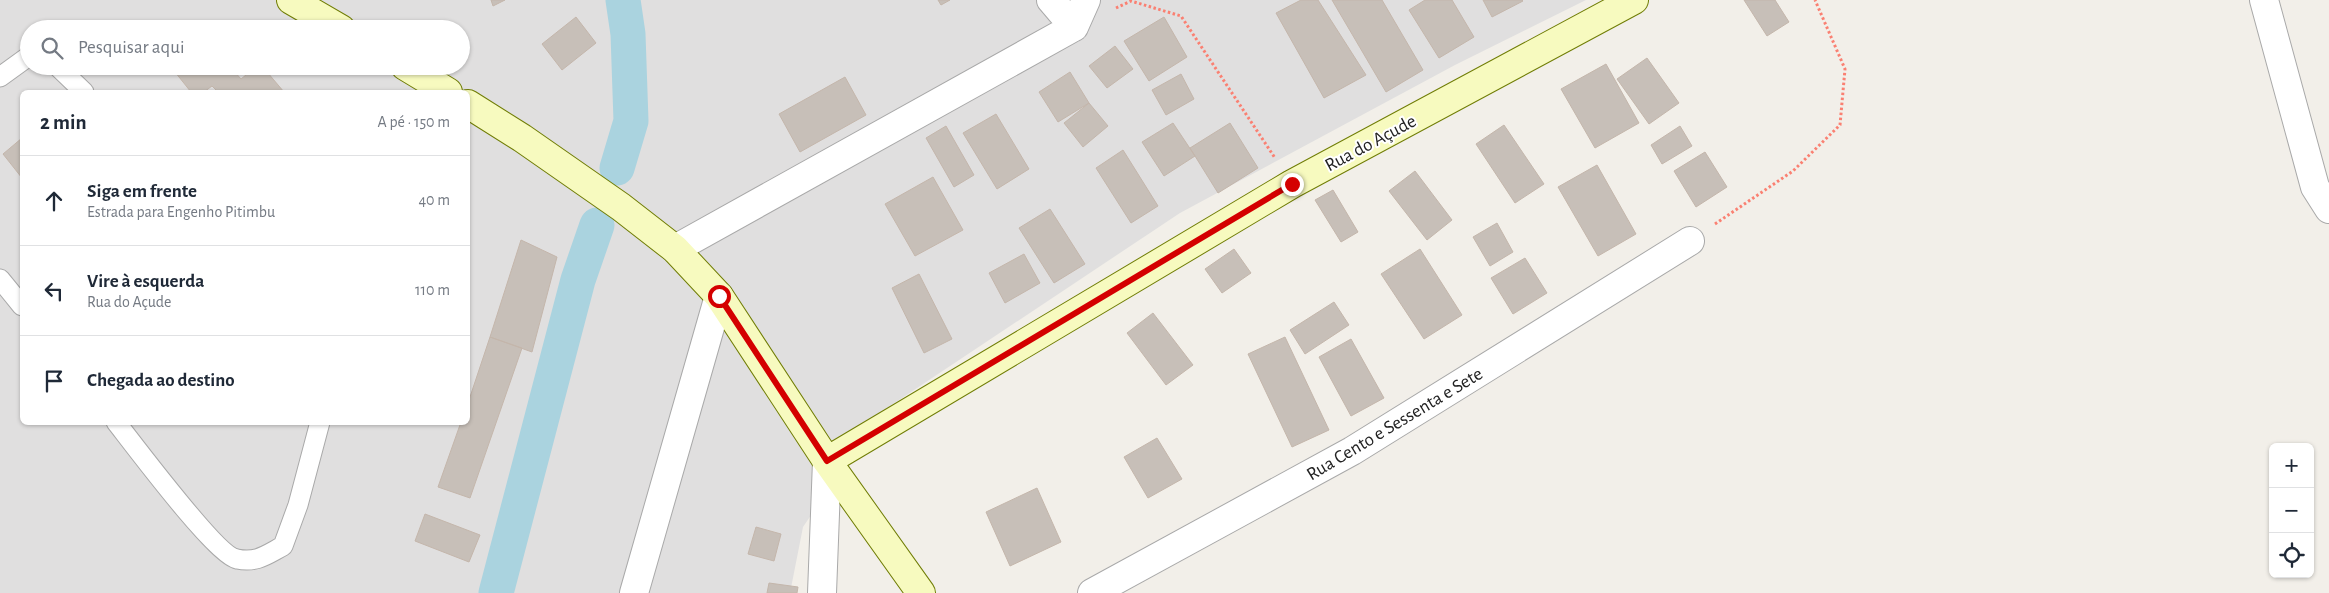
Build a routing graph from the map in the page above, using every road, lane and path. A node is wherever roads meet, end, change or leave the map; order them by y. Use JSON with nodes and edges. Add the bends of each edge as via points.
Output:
{"nodes":[{"id":1,"x":291,"y":0,"type":"edge"},
{"id":2,"x":1051,"y":0,"type":"edge"},
{"id":3,"x":1086,"y":0,"type":"edge"},
{"id":4,"x":1634,"y":0,"type":"edge"},
{"id":5,"x":1815,"y":0,"type":"edge"},
{"id":6,"x":2264,"y":0,"type":"edge"},
{"id":7,"x":325,"y":20,"type":"edge"},
{"id":8,"x":1074,"y":27,"type":"junction"},
{"id":9,"x":20,"y":63,"type":"edge"},
{"id":10,"x":66,"y":75,"type":"edge"},
{"id":11,"x":420,"y":75,"type":"edge"},
{"id":12,"x":0,"y":77,"type":"edge"},
{"id":13,"x":82,"y":90,"type":"edge"},
{"id":14,"x":445,"y":90,"type":"edge"},
{"id":15,"x":470,"y":105,"type":"edge"},
{"id":16,"x":1292,"y":184,"type":"junction"},
{"id":17,"x":2329,"y":209,"type":"edge"},
{"id":18,"x":1690,"y":241,"type":"joint"},
{"id":19,"x":675,"y":249,"type":"junction"},
{"id":20,"x":0,"y":279,"type":"edge"},
{"id":21,"x":719,"y":296,"type":"junction"},
{"id":22,"x":20,"y":304,"type":"edge"},
{"id":23,"x":118,"y":425,"type":"edge"},
{"id":24,"x":319,"y":425,"type":"edge"},
{"id":25,"x":827,"y":461,"type":"junction"},
{"id":26,"x":634,"y":593,"type":"edge"},
{"id":27,"x":822,"y":593,"type":"edge"},
{"id":28,"x":921,"y":593,"type":"edge"},
{"id":29,"x":1092,"y":593,"type":"edge"}],
"edges":[{"from":1,"to":7,"type":"street"},
{"from":2,"to":8,"type":"street"},
{"from":3,"to":8,"type":"street"},
{"from":4,"to":16,"type":"street","name":"Rua do Açude"},
{"from":5,"to":18,"type":"path","via":[[1845,69],[1840,125],[1793,170]]},
{"from":6,"to":17,"type":"street","via":[[2315,187]]},
{"from":8,"to":16,"type":"path","via":[[1131,1],[1181,16]]},
{"from":8,"to":19,"type":"street"},
{"from":9,"to":12,"type":"lane"},
{"from":10,"to":13,"type":"lane"},
{"from":11,"to":14,"type":"street"},
{"from":15,"to":19,"type":"street","via":[[530,143]]},
{"from":16,"to":25,"type":"street","name":"Rua do Açude"},
{"from":18,"to":29,"type":"street","name":"Rua Cento e Sessenta e Sete","via":[[1352,451]]},
{"from":19,"to":21,"type":"street"},
{"from":20,"to":22,"type":"lane"},
{"from":21,"to":25,"type":"street"},
{"from":21,"to":26,"type":"street"},
{"from":23,"to":24,"type":"lane","via":[[212,542],[234,559],[256,561],[283,546],[298,505]]},
{"from":25,"to":27,"type":"street"},
{"from":25,"to":28,"type":"street"}]}
